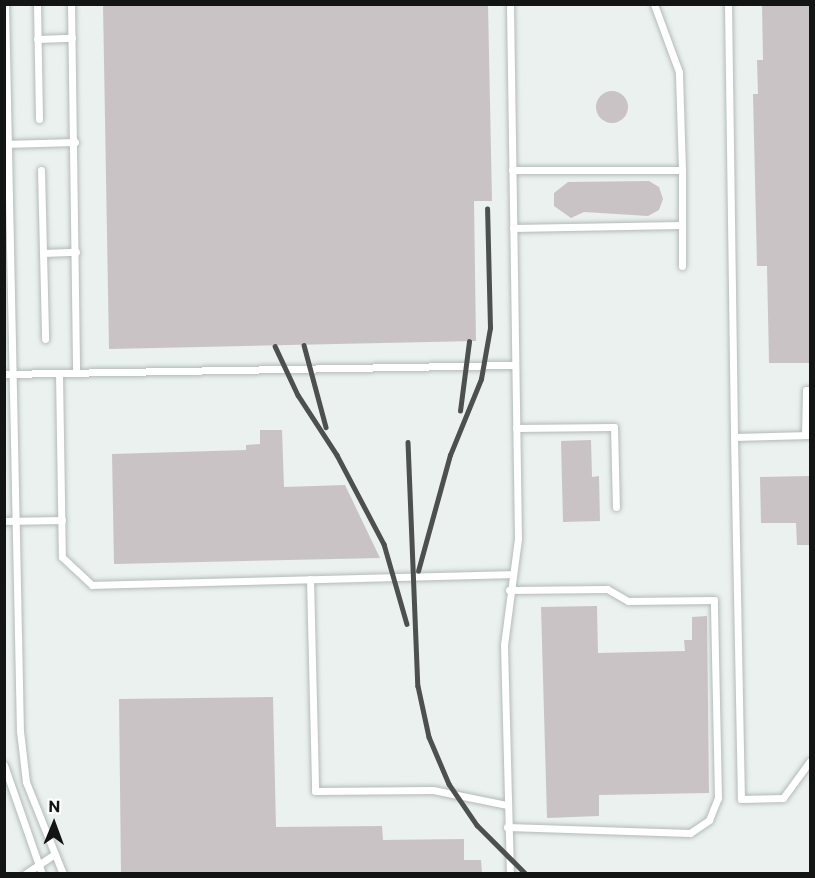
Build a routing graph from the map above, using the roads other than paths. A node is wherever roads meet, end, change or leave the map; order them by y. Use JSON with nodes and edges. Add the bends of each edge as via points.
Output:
{"nodes":[{"id":1,"x":5,"y":4,"type":"edge"},
{"id":2,"x":37,"y":4,"type":"edge"},
{"id":3,"x":71,"y":4,"type":"edge"},
{"id":4,"x":510,"y":4,"type":"edge"},
{"id":5,"x":654,"y":4,"type":"edge"},
{"id":6,"x":728,"y":4,"type":"edge"},
{"id":7,"x":72,"y":38,"type":"junction"},
{"id":8,"x":37,"y":39,"type":"junction"},
{"id":9,"x":39,"y":119,"type":"dead end"},
{"id":10,"x":75,"y":142,"type":"junction"},
{"id":11,"x":6,"y":144,"type":"edge"},
{"id":12,"x":41,"y":170,"type":"dead end"},
{"id":13,"x":512,"y":170,"type":"junction"},
{"id":14,"x":682,"y":170,"type":"junction"},
{"id":15,"x":681,"y":225,"type":"junction"},
{"id":16,"x":513,"y":228,"type":"junction"},
{"id":17,"x":76,"y":252,"type":"junction"},
{"id":18,"x":43,"y":253,"type":"junction"},
{"id":19,"x":682,"y":266,"type":"dead end"},
{"id":20,"x":45,"y":339,"type":"dead end"},
{"id":21,"x":515,"y":365,"type":"junction"},
{"id":22,"x":59,"y":373,"type":"junction"},
{"id":23,"x":76,"y":373,"type":"junction"},
{"id":24,"x":4,"y":374,"type":"edge"},
{"id":25,"x":13,"y":374,"type":"junction"},
{"id":26,"x":810,"y":390,"type":"edge"},
{"id":27,"x":516,"y":428,"type":"junction"},
{"id":28,"x":808,"y":435,"type":"edge"},
{"id":29,"x":734,"y":437,"type":"junction"},
{"id":30,"x":616,"y":507,"type":"dead end"},
{"id":31,"x":62,"y":520,"type":"junction"},
{"id":32,"x":4,"y":521,"type":"edge"},
{"id":33,"x":16,"y":521,"type":"junction"},
{"id":34,"x":512,"y":574,"type":"junction"},
{"id":35,"x":310,"y":579,"type":"junction"},
{"id":36,"x":509,"y":590,"type":"junction"},
{"id":37,"x":810,"y":761,"type":"edge"},
{"id":38,"x":4,"y":765,"type":"edge"},
{"id":39,"x":507,"y":805,"type":"junction"},
{"id":40,"x":507,"y":827,"type":"junction"},
{"id":41,"x":55,"y":854,"type":"junction"},
{"id":42,"x":38,"y":865,"type":"junction"},
{"id":43,"x":25,"y":873,"type":"edge"},
{"id":44,"x":42,"y":873,"type":"edge"},
{"id":45,"x":63,"y":873,"type":"edge"},
{"id":46,"x":510,"y":873,"type":"edge"}],
"edges":[{"from":1,"to":11,"type":"lane"},
{"from":2,"to":8,"type":"lane"},
{"from":3,"to":7,"type":"lane"},
{"from":4,"to":13,"type":"lane"},
{"from":5,"to":14,"type":"lane","via":[[679,72]]},
{"from":6,"to":29,"type":"lane"},
{"from":7,"to":8,"type":"lane"},
{"from":7,"to":10,"type":"lane"},
{"from":8,"to":9,"type":"lane"},
{"from":10,"to":11,"type":"lane"},
{"from":10,"to":17,"type":"lane"},
{"from":11,"to":25,"type":"lane"},
{"from":12,"to":18,"type":"lane"},
{"from":13,"to":14,"type":"lane"},
{"from":13,"to":16,"type":"lane"},
{"from":14,"to":15,"type":"lane"},
{"from":15,"to":16,"type":"lane"},
{"from":15,"to":19,"type":"lane"},
{"from":16,"to":21,"type":"lane"},
{"from":17,"to":18,"type":"lane"},
{"from":17,"to":23,"type":"lane"},
{"from":18,"to":20,"type":"lane"},
{"from":21,"to":23,"type":"lane"},
{"from":21,"to":27,"type":"lane"},
{"from":22,"to":23,"type":"lane"},
{"from":22,"to":25,"type":"lane"},
{"from":22,"to":31,"type":"lane"},
{"from":24,"to":25,"type":"lane"},
{"from":25,"to":33,"type":"lane"},
{"from":26,"to":28,"type":"lane","via":[[806,390]]},
{"from":27,"to":30,"type":"lane","via":[[614,427]]},
{"from":27,"to":34,"type":"lane","via":[[518,539]]},
{"from":28,"to":29,"type":"lane"},
{"from":29,"to":37,"type":"lane","via":[[741,799],[783,798]]},
{"from":31,"to":33,"type":"lane"},
{"from":31,"to":35,"type":"lane","via":[[62,557],[92,585]]},
{"from":32,"to":33,"type":"lane"},
{"from":33,"to":41,"type":"lane","via":[[23,765]]},
{"from":34,"to":35,"type":"lane"},
{"from":34,"to":36,"type":"lane"},
{"from":35,"to":39,"type":"lane","via":[[315,791],[433,790]]},
{"from":36,"to":39,"type":"lane","via":[[504,645]]},
{"from":36,"to":40,"type":"lane","via":[[607,589],[628,601],[714,600],[718,798],[709,820],[690,833]]},
{"from":38,"to":42,"type":"lane"},
{"from":39,"to":40,"type":"lane"},
{"from":40,"to":46,"type":"lane"},
{"from":41,"to":42,"type":"lane"},
{"from":41,"to":45,"type":"lane"},
{"from":42,"to":43,"type":"lane"},
{"from":42,"to":44,"type":"lane"}]}
